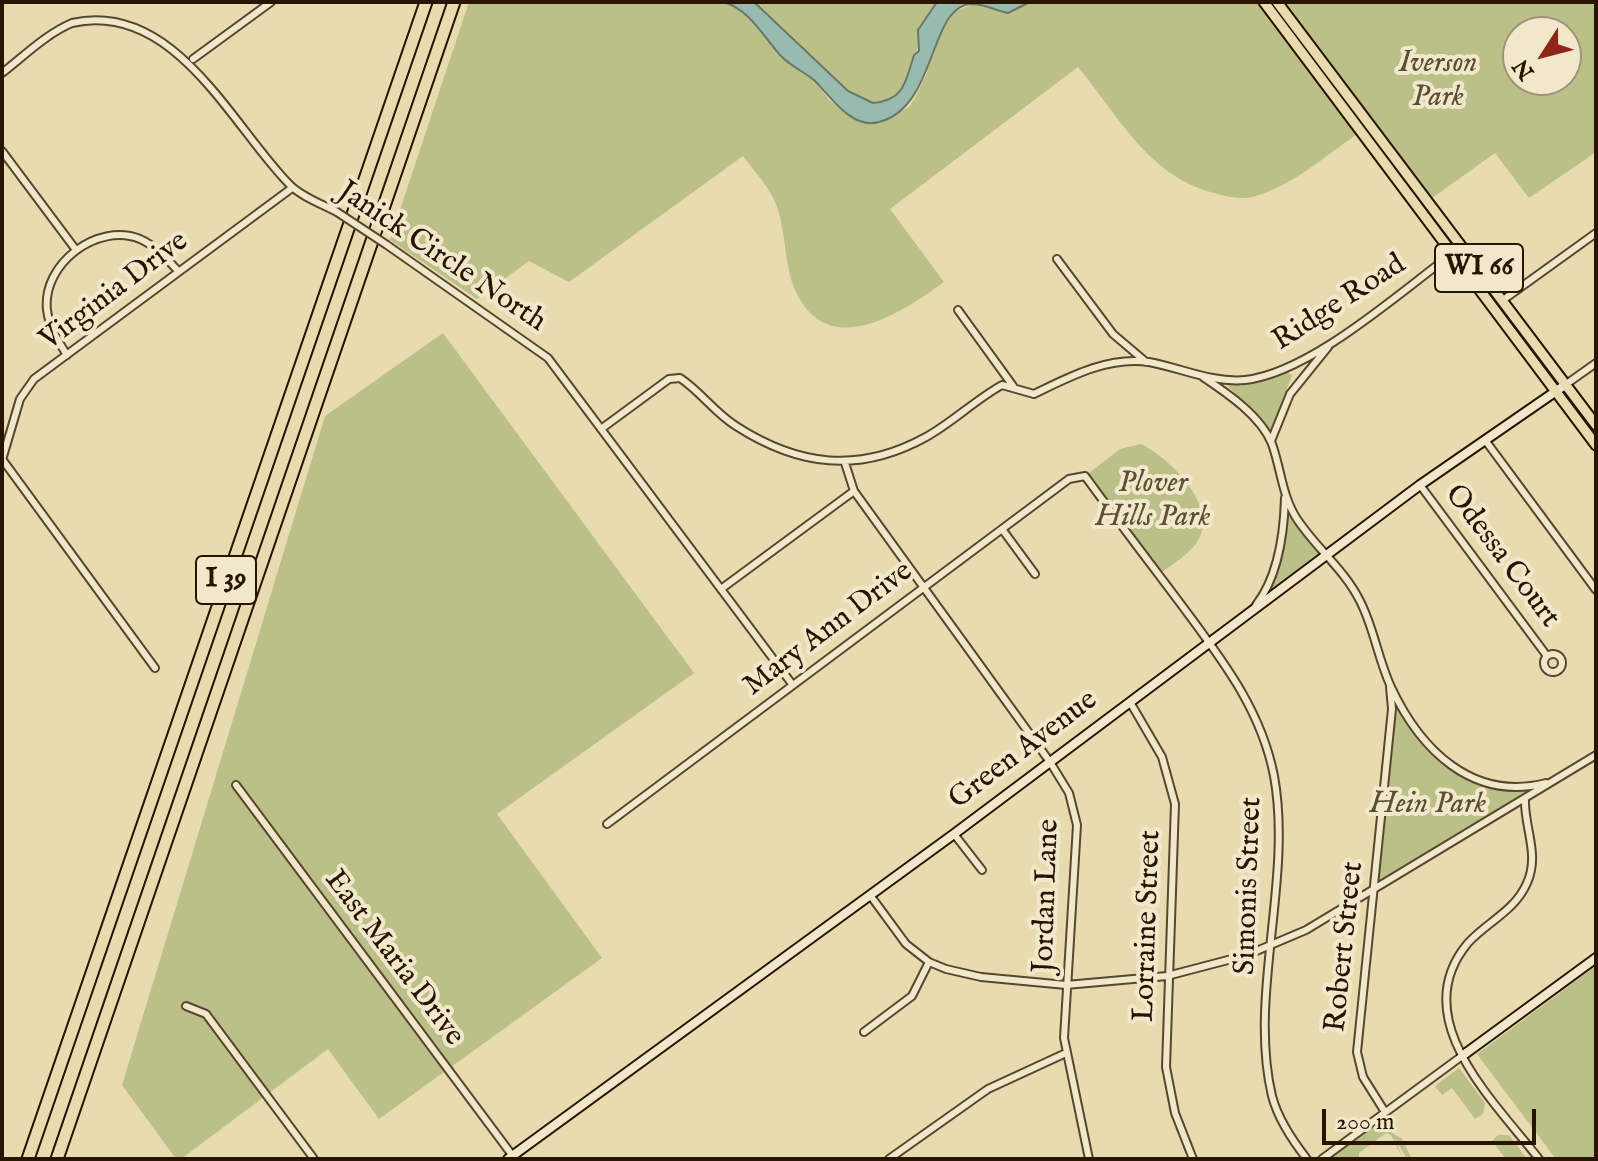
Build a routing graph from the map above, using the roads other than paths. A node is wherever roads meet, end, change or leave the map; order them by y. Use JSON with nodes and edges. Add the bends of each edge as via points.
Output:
{"nodes":[{"id":1,"x":271,"y":2,"type":"edge"},
{"id":2,"x":426,"y":2,"type":"edge"},
{"id":3,"x":454,"y":2,"type":"edge"},
{"id":4,"x":1264,"y":2,"type":"edge"},
{"id":5,"x":1277,"y":2,"type":"edge"},
{"id":6,"x":193,"y":59,"type":"junction"},
{"id":7,"x":2,"y":73,"type":"edge"},
{"id":8,"x":2,"y":151,"type":"edge"},
{"id":9,"x":292,"y":188,"type":"junction"},
{"id":10,"x":1596,"y":233,"type":"edge"},
{"id":11,"x":76,"y":250,"type":"junction"},
{"id":12,"x":1452,"y":254,"type":"junction"},
{"id":13,"x":1057,"y":259,"type":"dead end"},
{"id":14,"x":178,"y":271,"type":"junction"},
{"id":15,"x":1503,"y":300,"type":"junction"},
{"id":16,"x":958,"y":310,"type":"dead end"},
{"id":17,"x":1335,"y":340,"type":"junction"},
{"id":18,"x":67,"y":355,"type":"junction"},
{"id":19,"x":1146,"y":362,"type":"junction"},
{"id":20,"x":1596,"y":363,"type":"edge"},
{"id":21,"x":1200,"y":374,"type":"junction"},
{"id":22,"x":1565,"y":385,"type":"junction"},
{"id":23,"x":1013,"y":386,"type":"junction"},
{"id":24,"x":1556,"y":392,"type":"junction"},
{"id":25,"x":1596,"y":425,"type":"edge"},
{"id":26,"x":601,"y":429,"type":"junction"},
{"id":27,"x":1485,"y":440,"type":"junction"},
{"id":28,"x":1271,"y":441,"type":"junction"},
{"id":29,"x":1596,"y":445,"type":"edge"},
{"id":30,"x":2,"y":459,"type":"edge"},
{"id":31,"x":845,"y":463,"type":"junction"},
{"id":32,"x":1080,"y":475,"type":"joint"},
{"id":33,"x":1420,"y":485,"type":"junction"},
{"id":34,"x":854,"y":491,"type":"junction"},
{"id":35,"x":1285,"y":494,"type":"junction"},
{"id":36,"x":1002,"y":529,"type":"junction"},
{"id":37,"x":1327,"y":555,"type":"junction"},
{"id":38,"x":1035,"y":574,"type":"dead end"},
{"id":39,"x":923,"y":587,"type":"junction"},
{"id":40,"x":721,"y":589,"type":"junction"},
{"id":41,"x":1596,"y":590,"type":"edge"},
{"id":42,"x":1251,"y":610,"type":"junction"},
{"id":43,"x":1208,"y":642,"type":"junction"},
{"id":44,"x":1547,"y":656,"type":"dead end"},
{"id":45,"x":155,"y":668,"type":"dead end"},
{"id":46,"x":792,"y":684,"type":"junction"},
{"id":47,"x":1390,"y":684,"type":"junction"},
{"id":48,"x":1130,"y":702,"type":"junction"},
{"id":49,"x":1596,"y":755,"type":"edge"},
{"id":50,"x":1050,"y":762,"type":"junction"},
{"id":51,"x":1553,"y":782,"type":"junction"},
{"id":52,"x":236,"y":785,"type":"dead end"},
{"id":53,"x":1526,"y":788,"type":"junction"},
{"id":54,"x":1525,"y":800,"type":"junction"},
{"id":55,"x":607,"y":824,"type":"dead end"},
{"id":56,"x":954,"y":834,"type":"junction"},
{"id":57,"x":982,"y":870,"type":"dead end"},
{"id":58,"x":1373,"y":891,"type":"junction"},
{"id":59,"x":870,"y":895,"type":"junction"},
{"id":60,"x":1271,"y":946,"type":"junction"},
{"id":61,"x":1596,"y":958,"type":"edge"},
{"id":62,"x":929,"y":962,"type":"junction"},
{"id":63,"x":1167,"y":976,"type":"junction"},
{"id":64,"x":1066,"y":985,"type":"junction"},
{"id":65,"x":186,"y":1006,"type":"dead end"},
{"id":66,"x":864,"y":1032,"type":"dead end"},
{"id":67,"x":1066,"y":1053,"type":"junction"},
{"id":68,"x":1462,"y":1056,"type":"junction"},
{"id":69,"x":1385,"y":1112,"type":"junction"},
{"id":70,"x":512,"y":1158,"type":"edge"},
{"id":71,"x":28,"y":1159,"type":"edge"},
{"id":72,"x":57,"y":1159,"type":"edge"},
{"id":73,"x":314,"y":1159,"type":"edge"},
{"id":74,"x":889,"y":1159,"type":"edge"},
{"id":75,"x":1089,"y":1159,"type":"edge"},
{"id":76,"x":1193,"y":1159,"type":"edge"},
{"id":77,"x":1307,"y":1159,"type":"edge"},
{"id":78,"x":1322,"y":1159,"type":"edge"},
{"id":79,"x":1539,"y":1159,"type":"edge"}],
"edges":[{"from":1,"to":6,"type":"street"},
{"from":2,"to":71,"type":"highway","number":"I 39"},
{"from":3,"to":72,"type":"highway","number":"I 39"},
{"from":4,"to":12,"type":"main road","number":"WI 66"},
{"from":5,"to":15,"type":"main road","number":"WI 66"},
{"from":6,"to":7,"type":"street","name":"Janick Circle North","via":[[161,32],[125,17],[101,15],[70,24]]},
{"from":6,"to":9,"type":"street","name":"Janick Circle North"},
{"from":8,"to":11,"type":"street"},
{"from":9,"to":14,"type":"street","name":"Virginia Drive"},
{"from":9,"to":26,"type":"street","name":"Janick Circle North","bridge":true,"via":[[337,212],[536,347]]},
{"from":10,"to":15,"type":"street"},
{"from":11,"to":14,"type":"street","via":[[110,237],[140,239]]},
{"from":11,"to":18,"type":"street","via":[[56,272],[47,297],[50,323]]},
{"from":12,"to":17,"type":"street","name":"Ridge Road"},
{"from":12,"to":24,"type":"main road","number":"WI 66"},
{"from":13,"to":19,"type":"street","via":[[1113,334]]},
{"from":14,"to":18,"type":"street","name":"Virginia Drive"},
{"from":15,"to":22,"type":"main road","number":"WI 66"},
{"from":16,"to":23,"type":"street"},
{"from":17,"to":21,"type":"street","name":"Ridge Road","via":[[1277,372],[1246,380]]},
{"from":17,"to":28,"type":"street","via":[[1301,376]]},
{"from":18,"to":30,"type":"street","name":"Virginia Drive","via":[[23,392]]},
{"from":19,"to":21,"type":"street","name":"Ridge Road"},
{"from":19,"to":23,"type":"street","name":"Ridge Road","via":[[1107,364],[1034,394]]},
{"from":20,"to":22,"type":"street"},
{"from":21,"to":28,"type":"street","via":[[1234,398]]},
{"from":22,"to":24,"type":"street","name":"Green Avenue"},
{"from":22,"to":25,"type":"main road","number":"WI 66"},
{"from":23,"to":31,"type":"street","name":"Ridge Road","via":[[997,388],[927,437]]},
{"from":24,"to":27,"type":"street","name":"Green Avenue"},
{"from":24,"to":29,"type":"main road","number":"WI 66"},
{"from":26,"to":31,"type":"street","name":"Ridge Road","via":[[669,379],[680,378],[758,440],[787,452]]},
{"from":26,"to":40,"type":"street","name":"Janick Circle North"},
{"from":27,"to":33,"type":"street","name":"Green Avenue"},
{"from":27,"to":41,"type":"street"},
{"from":28,"to":35,"type":"street"},
{"from":30,"to":45,"type":"street"},
{"from":31,"to":34,"type":"street","name":"Jordan Lane"},
{"from":32,"to":36,"type":"street","name":"Mary Ann Drive"},
{"from":32,"to":43,"type":"street","name":"Simonis Street"},
{"from":33,"to":37,"type":"street","name":"Green Avenue"},
{"from":33,"to":44,"type":"street","name":"Odessa Court"},
{"from":34,"to":39,"type":"street","name":"Jordan Lane"},
{"from":34,"to":40,"type":"street"},
{"from":35,"to":37,"type":"street","name":"Robert Street"},
{"from":35,"to":42,"type":"street","via":[[1281,538],[1267,585]]},
{"from":36,"to":38,"type":"street"},
{"from":36,"to":39,"type":"street","name":"Mary Ann Drive"},
{"from":37,"to":42,"type":"street","name":"Green Avenue"},
{"from":37,"to":47,"type":"street","name":"Robert Street","via":[[1362,603]]},
{"from":39,"to":46,"type":"street","name":"Mary Ann Drive"},
{"from":39,"to":50,"type":"street","name":"Jordan Lane"},
{"from":40,"to":46,"type":"street","name":"Janick Circle North"},
{"from":42,"to":43,"type":"street","name":"Green Avenue"},
{"from":43,"to":48,"type":"street","name":"Green Avenue"},
{"from":43,"to":60,"type":"street","name":"Simonis Street","via":[[1246,696],[1273,775],[1279,846]]},
{"from":46,"to":55,"type":"street","name":"Mary Ann Drive"},
{"from":47,"to":53,"type":"street","name":"Robert Street","via":[[1419,735],[1454,769],[1494,784]]},
{"from":47,"to":58,"type":"street","name":"Robert Street","via":[[1392,709]]},
{"from":48,"to":50,"type":"street","name":"Green Avenue"},
{"from":48,"to":63,"type":"street","name":"Lorraine Street","via":[[1162,757],[1175,804]]},
{"from":49,"to":51,"type":"street"},
{"from":50,"to":56,"type":"street","name":"Green Avenue"},
{"from":50,"to":64,"type":"street","name":"Jordan Lane","via":[[1069,793],[1077,825]]},
{"from":51,"to":53,"type":"street","name":"Robert Street"},
{"from":51,"to":54,"type":"street"},
{"from":52,"to":70,"type":"street","name":"East Maria Drive"},
{"from":53,"to":54,"type":"street"},
{"from":54,"to":58,"type":"street"},
{"from":54,"to":68,"type":"street","via":[[1533,851],[1527,884],[1469,943],[1448,986],[1448,1026]]},
{"from":56,"to":57,"type":"street"},
{"from":56,"to":59,"type":"street","name":"Green Avenue"},
{"from":58,"to":60,"type":"street"},
{"from":58,"to":69,"type":"street","name":"Robert Street","via":[[1357,1052],[1363,1077]]},
{"from":59,"to":62,"type":"street","via":[[898,935]]},
{"from":59,"to":70,"type":"street","name":"Green Avenue"},
{"from":60,"to":63,"type":"street"},
{"from":60,"to":77,"type":"street","name":"Simonis Street","via":[[1268,1076],[1277,1110]]},
{"from":61,"to":68,"type":"street"},
{"from":62,"to":64,"type":"street","via":[[981,977]]},
{"from":62,"to":66,"type":"street","via":[[912,996]]},
{"from":63,"to":64,"type":"street"},
{"from":63,"to":76,"type":"street","name":"Lorraine Street","via":[[1169,1091]]},
{"from":64,"to":67,"type":"street","name":"Jordan Lane"},
{"from":65,"to":73,"type":"street","via":[[206,1014]]},
{"from":67,"to":74,"type":"street","via":[[988,1089]]},
{"from":67,"to":75,"type":"street","name":"Jordan Lane"},
{"from":68,"to":69,"type":"street"},
{"from":68,"to":79,"type":"street"},
{"from":69,"to":78,"type":"street"}]}
